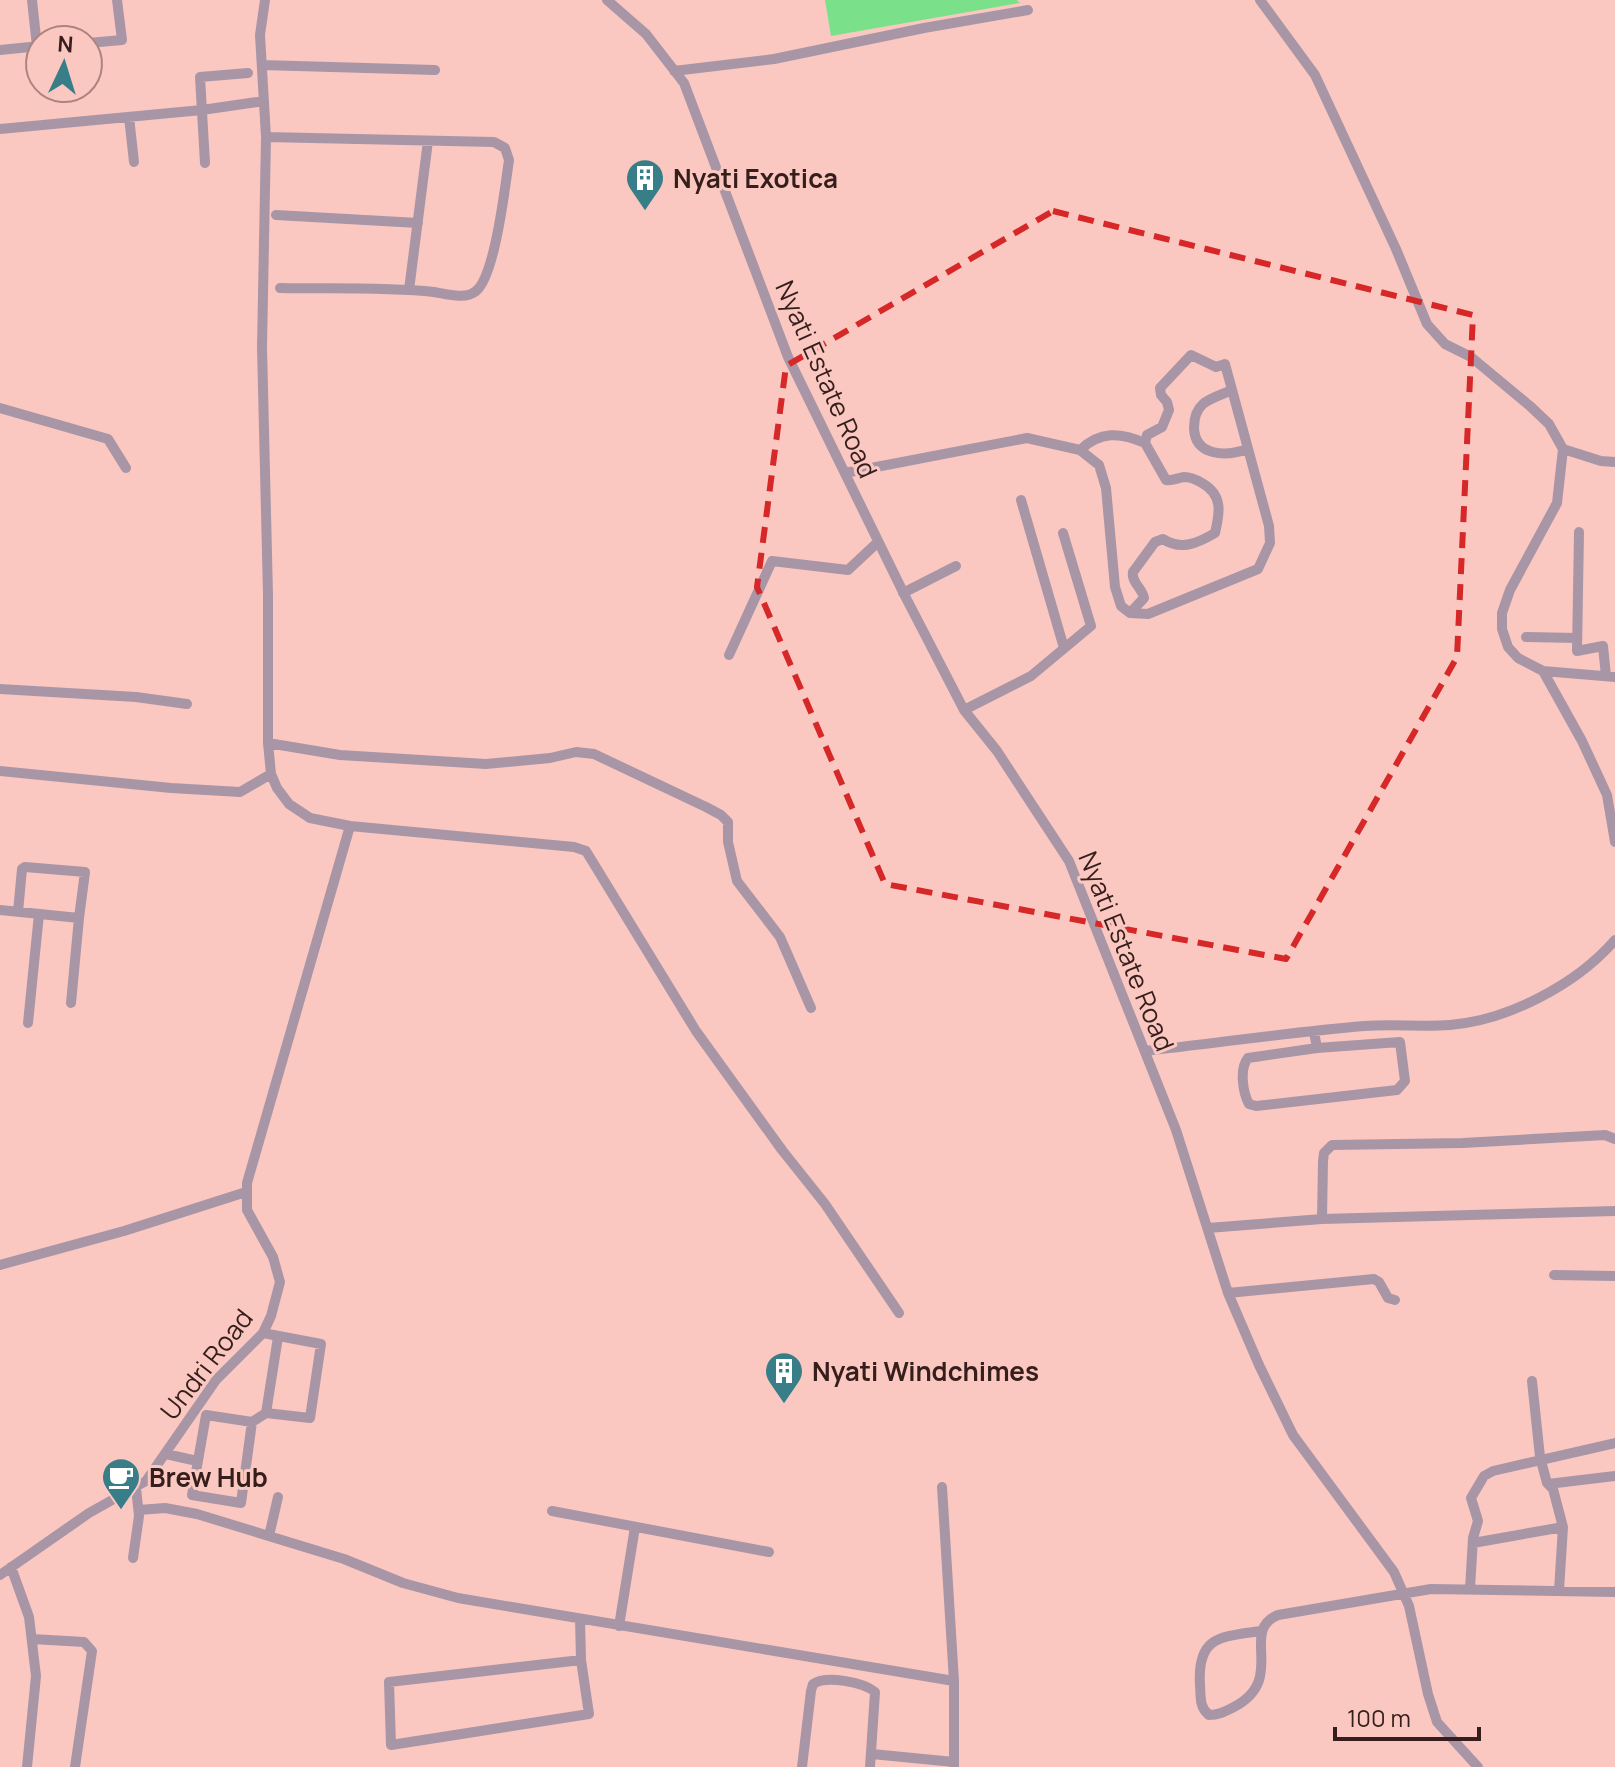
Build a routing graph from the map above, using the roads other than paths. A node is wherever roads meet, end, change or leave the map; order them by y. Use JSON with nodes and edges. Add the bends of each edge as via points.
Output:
{"nodes":[{"id":1,"x":32,"y":0,"type":"edge"},
{"id":2,"x":117,"y":0,"type":"edge"},
{"id":3,"x":265,"y":0,"type":"edge"},
{"id":4,"x":607,"y":0,"type":"edge"},
{"id":5,"x":1260,"y":0,"type":"edge"},
{"id":6,"x":1028,"y":10,"type":"dead end"},
{"id":7,"x":35,"y":24,"type":"edge"},
{"id":8,"x":104,"y":42,"type":"edge"},
{"id":9,"x":24,"y":48,"type":"edge"},
{"id":10,"x":0,"y":50,"type":"edge"},
{"id":11,"x":262,"y":65,"type":"junction"},
{"id":12,"x":435,"y":70,"type":"dead end"},
{"id":13,"x":674,"y":71,"type":"junction"},
{"id":14,"x":248,"y":73,"type":"dead end"},
{"id":15,"x":264,"y":101,"type":"junction"},
{"id":16,"x":202,"y":110,"type":"junction"},
{"id":17,"x":129,"y":117,"type":"junction"},
{"id":18,"x":0,"y":129,"type":"edge"},
{"id":19,"x":266,"y":137,"type":"junction"},
{"id":20,"x":428,"y":141,"type":"junction"},
{"id":21,"x":134,"y":162,"type":"dead end"},
{"id":22,"x":205,"y":163,"type":"dead end"},
{"id":23,"x":276,"y":215,"type":"dead end"},
{"id":24,"x":418,"y":223,"type":"junction"},
{"id":25,"x":280,"y":288,"type":"dead end"},
{"id":26,"x":409,"y":290,"type":"junction"},
{"id":27,"x":1232,"y":390,"type":"junction"},
{"id":28,"x":0,"y":408,"type":"edge"},
{"id":29,"x":1145,"y":443,"type":"junction"},
{"id":30,"x":1248,"y":449,"type":"junction"},
{"id":31,"x":1563,"y":449,"type":"junction"},
{"id":32,"x":1080,"y":450,"type":"junction"},
{"id":33,"x":1615,"y":462,"type":"edge"},
{"id":34,"x":126,"y":468,"type":"dead end"},
{"id":35,"x":845,"y":473,"type":"junction"},
{"id":36,"x":1021,"y":500,"type":"dead end"},
{"id":37,"x":1579,"y":532,"type":"dead end"},
{"id":38,"x":1063,"y":533,"type":"dead end"},
{"id":39,"x":878,"y":542,"type":"junction"},
{"id":40,"x":956,"y":566,"type":"dead end"},
{"id":41,"x":903,"y":593,"type":"junction"},
{"id":42,"x":1130,"y":613,"type":"junction"},
{"id":43,"x":1526,"y":637,"type":"dead end"},
{"id":44,"x":1577,"y":638,"type":"junction"},
{"id":45,"x":1064,"y":648,"type":"junction"},
{"id":46,"x":729,"y":655,"type":"dead end"},
{"id":47,"x":1543,"y":671,"type":"junction"},
{"id":48,"x":1610,"y":676,"type":"edge"},
{"id":49,"x":0,"y":689,"type":"edge"},
{"id":50,"x":187,"y":704,"type":"dead end"},
{"id":51,"x":964,"y":710,"type":"junction"},
{"id":52,"x":268,"y":743,"type":"junction"},
{"id":53,"x":0,"y":771,"type":"edge"},
{"id":54,"x":271,"y":774,"type":"junction"},
{"id":55,"x":350,"y":826,"type":"junction"},
{"id":56,"x":1615,"y":842,"type":"edge"},
{"id":57,"x":0,"y":910,"type":"edge"},
{"id":58,"x":18,"y":912,"type":"junction"},
{"id":59,"x":39,"y":914,"type":"junction"},
{"id":60,"x":79,"y":918,"type":"junction"},
{"id":61,"x":1615,"y":940,"type":"edge"},
{"id":62,"x":71,"y":1003,"type":"dead end"},
{"id":63,"x":811,"y":1008,"type":"dead end"},
{"id":64,"x":28,"y":1023,"type":"dead end"},
{"id":65,"x":1314,"y":1032,"type":"junction"},
{"id":66,"x":1317,"y":1048,"type":"junction"},
{"id":67,"x":1145,"y":1051,"type":"junction"},
{"id":68,"x":1615,"y":1139,"type":"edge"},
{"id":69,"x":246,"y":1192,"type":"junction"},
{"id":70,"x":1615,"y":1211,"type":"edge"},
{"id":71,"x":1322,"y":1219,"type":"junction"},
{"id":72,"x":1208,"y":1228,"type":"junction"},
{"id":73,"x":0,"y":1265,"type":"edge"},
{"id":74,"x":1554,"y":1275,"type":"dead end"},
{"id":75,"x":1615,"y":1276,"type":"edge"},
{"id":76,"x":1228,"y":1293,"type":"junction"},
{"id":77,"x":1395,"y":1300,"type":"dead end"},
{"id":78,"x":899,"y":1313,"type":"dead end"},
{"id":79,"x":263,"y":1333,"type":"junction"},
{"id":80,"x":278,"y":1337,"type":"junction"},
{"id":81,"x":1532,"y":1381,"type":"dead end"},
{"id":82,"x":266,"y":1413,"type":"junction"},
{"id":83,"x":252,"y":1422,"type":"junction"},
{"id":84,"x":1615,"y":1443,"type":"edge"},
{"id":85,"x":166,"y":1454,"type":"junction"},
{"id":86,"x":1540,"y":1460,"type":"junction"},
{"id":87,"x":197,"y":1461,"type":"junction"},
{"id":88,"x":1615,"y":1476,"type":"edge"},
{"id":89,"x":1548,"y":1484,"type":"junction"},
{"id":90,"x":942,"y":1487,"type":"dead end"},
{"id":91,"x":136,"y":1488,"type":"junction"},
{"id":92,"x":278,"y":1497,"type":"dead end"},
{"id":93,"x":139,"y":1510,"type":"junction"},
{"id":94,"x":552,"y":1511,"type":"dead end"},
{"id":95,"x":635,"y":1527,"type":"junction"},
{"id":96,"x":1563,"y":1527,"type":"junction"},
{"id":97,"x":269,"y":1536,"type":"junction"},
{"id":98,"x":1473,"y":1543,"type":"junction"},
{"id":99,"x":769,"y":1552,"type":"dead end"},
{"id":100,"x":133,"y":1558,"type":"dead end"},
{"id":101,"x":11,"y":1567,"type":"junction"},
{"id":102,"x":0,"y":1575,"type":"edge"},
{"id":103,"x":1470,"y":1589,"type":"junction"},
{"id":104,"x":1559,"y":1590,"type":"junction"},
{"id":105,"x":1615,"y":1592,"type":"edge"},
{"id":106,"x":1403,"y":1594,"type":"junction"},
{"id":107,"x":580,"y":1619,"type":"junction"},
{"id":108,"x":619,"y":1626,"type":"junction"},
{"id":109,"x":1261,"y":1631,"type":"junction"},
{"id":110,"x":32,"y":1639,"type":"junction"},
{"id":111,"x":581,"y":1660,"type":"junction"},
{"id":112,"x":954,"y":1681,"type":"junction"},
{"id":113,"x":872,"y":1754,"type":"junction"},
{"id":114,"x":954,"y":1764,"type":"edge"},
{"id":115,"x":27,"y":1767,"type":"edge"},
{"id":116,"x":75,"y":1767,"type":"edge"},
{"id":117,"x":802,"y":1767,"type":"edge"},
{"id":118,"x":870,"y":1767,"type":"edge"},
{"id":119,"x":1478,"y":1767,"type":"edge"}],
"edges":[{"from":1,"to":7,"type":"street"},
{"from":2,"to":8,"type":"street","via":[[122,40]]},
{"from":3,"to":11,"type":"street"},
{"from":4,"to":13,"type":"street","name":"Nyati Estate Road","via":[[646,34]]},
{"from":5,"to":31,"type":"street","via":[[1315,75],[1427,324],[1437,338],[1471,357],[1530,406],[1549,424]]},
{"from":6,"to":13,"type":"street","via":[[774,59]]},
{"from":9,"to":10,"type":"street"},
{"from":11,"to":12,"type":"street"},
{"from":11,"to":15,"type":"street"},
{"from":13,"to":35,"type":"street","name":"Nyati Estate Road","via":[[684,83],[788,357]]},
{"from":14,"to":16,"type":"street","via":[[200,77]]},
{"from":15,"to":16,"type":"street"},
{"from":15,"to":19,"type":"street"},
{"from":16,"to":17,"type":"street"},
{"from":16,"to":22,"type":"street"},
{"from":17,"to":18,"type":"street"},
{"from":17,"to":21,"type":"street"},
{"from":19,"to":20,"type":"street"},
{"from":19,"to":52,"type":"street","via":[[262,347]]},
{"from":20,"to":24,"type":"street"},
{"from":20,"to":26,"type":"street","via":[[494,142],[505,148],[509,160],[493,253],[476,292],[467,296]]},
{"from":23,"to":24,"type":"street"},
{"from":24,"to":26,"type":"street"},
{"from":25,"to":26,"type":"street"},
{"from":27,"to":29,"type":"street","via":[[1225,364],[1216,367],[1191,355],[1186,358],[1160,388],[1169,410],[1162,427],[1147,435]]},
{"from":27,"to":30,"type":"street"},
{"from":27,"to":30,"type":"street","via":[[1203,404],[1196,414],[1196,443],[1211,452]]},
{"from":28,"to":34,"type":"street","via":[[108,439]]},
{"from":29,"to":32,"type":"street","via":[[1112,434]]},
{"from":29,"to":42,"type":"street","via":[[1166,480],[1195,479],[1215,491],[1217,518],[1215,533],[1183,547],[1163,539],[1155,542],[1133,572],[1144,598]]},
{"from":30,"to":42,"type":"street","via":[[1269,526],[1270,543],[1258,569],[1148,614]]},
{"from":31,"to":33,"type":"street"},
{"from":31,"to":47,"type":"street","via":[[1557,503],[1502,613],[1508,647]]},
{"from":32,"to":35,"type":"street","via":[[1027,438]]},
{"from":32,"to":42,"type":"street","via":[[1099,465],[1115,587],[1121,606]]},
{"from":35,"to":39,"type":"street","name":"Nyati Estate Road"},
{"from":36,"to":45,"type":"street"},
{"from":37,"to":44,"type":"street"},
{"from":38,"to":45,"type":"street","via":[[1091,626]]},
{"from":39,"to":41,"type":"street","name":"Nyati Estate Road"},
{"from":39,"to":46,"type":"street","via":[[848,570],[772,561]]},
{"from":40,"to":41,"type":"street"},
{"from":41,"to":51,"type":"street","name":"Nyati Estate Road"},
{"from":43,"to":44,"type":"street"},
{"from":44,"to":48,"type":"street","via":[[1577,651],[1603,646]]},
{"from":45,"to":51,"type":"street","via":[[1031,676]]},
{"from":47,"to":48,"type":"street"},
{"from":47,"to":56,"type":"street","via":[[1607,795]]},
{"from":49,"to":50,"type":"street"},
{"from":51,"to":67,"type":"street","name":"Nyati Estate Road","via":[[1069,861]]},
{"from":52,"to":54,"type":"street"},
{"from":52,"to":63,"type":"street","via":[[340,755],[486,764],[594,754],[713,811],[728,822],[737,881],[780,937]]},
{"from":53,"to":54,"type":"street","via":[[240,792]]},
{"from":54,"to":55,"type":"street","via":[[289,804],[310,818]]},
{"from":55,"to":69,"type":"street"},
{"from":55,"to":78,"type":"street","via":[[586,851],[696,1031]]},
{"from":57,"to":58,"type":"street"},
{"from":58,"to":59,"type":"street"},
{"from":58,"to":60,"type":"street","via":[[25,867],[85,872]]},
{"from":59,"to":60,"type":"street"},
{"from":59,"to":64,"type":"street"},
{"from":60,"to":62,"type":"street"},
{"from":61,"to":65,"type":"street","via":[[1584,972],[1514,1010],[1448,1025]]},
{"from":65,"to":66,"type":"street"},
{"from":65,"to":67,"type":"street"},
{"from":66,"to":66,"type":"street","via":[[1400,1042],[1405,1081],[1397,1090],[1249,1104],[1243,1070],[1248,1058]]},
{"from":67,"to":72,"type":"street","name":"Nyati Estate Road"},
{"from":68,"to":71,"type":"street","via":[[1605,1135],[1332,1145],[1324,1153]]},
{"from":69,"to":73,"type":"street"},
{"from":69,"to":79,"type":"street","name":"Undri Road","via":[[247,1210],[273,1257],[280,1282]]},
{"from":70,"to":71,"type":"street"},
{"from":71,"to":72,"type":"street"},
{"from":72,"to":76,"type":"street","name":"Nyati Estate Road"},
{"from":74,"to":75,"type":"street"},
{"from":76,"to":77,"type":"street","via":[[1374,1279]]},
{"from":76,"to":106,"type":"street","name":"Nyati Estate Road","via":[[1293,1435],[1385,1559]]},
{"from":79,"to":80,"type":"street"},
{"from":79,"to":85,"type":"street","name":"Undri Road","via":[[216,1380]]},
{"from":80,"to":82,"type":"street"},
{"from":80,"to":82,"type":"street","via":[[321,1344],[310,1418]]},
{"from":81,"to":86,"type":"street"},
{"from":82,"to":83,"type":"street"},
{"from":83,"to":87,"type":"street","via":[[206,1415]]},
{"from":83,"to":87,"type":"street","via":[[241,1503],[192,1495]]},
{"from":84,"to":86,"type":"street"},
{"from":85,"to":87,"type":"street"},
{"from":85,"to":91,"type":"street","name":"Undri Road"},
{"from":86,"to":89,"type":"street"},
{"from":86,"to":98,"type":"street","via":[[1484,1476],[1471,1498],[1478,1521]]},
{"from":88,"to":89,"type":"street"},
{"from":89,"to":96,"type":"street"},
{"from":90,"to":112,"type":"street"},
{"from":91,"to":93,"type":"street"},
{"from":91,"to":101,"type":"street","name":"Undri Road"},
{"from":92,"to":97,"type":"street"},
{"from":93,"to":97,"type":"street","via":[[197,1514]]},
{"from":93,"to":100,"type":"street"},
{"from":94,"to":95,"type":"street"},
{"from":95,"to":99,"type":"street"},
{"from":95,"to":108,"type":"street"},
{"from":96,"to":98,"type":"street"},
{"from":96,"to":104,"type":"street"},
{"from":97,"to":107,"type":"street","via":[[425,1590]]},
{"from":98,"to":103,"type":"street"},
{"from":101,"to":102,"type":"street","name":"Undri Road"},
{"from":101,"to":110,"type":"street","via":[[25,1600]]},
{"from":103,"to":104,"type":"street"},
{"from":103,"to":106,"type":"street"},
{"from":104,"to":105,"type":"street"},
{"from":106,"to":109,"type":"street","via":[[1278,1615]]},
{"from":106,"to":119,"type":"street","name":"Nyati Estate Road","via":[[1437,1722]]},
{"from":107,"to":108,"type":"street"},
{"from":107,"to":111,"type":"street"},
{"from":108,"to":112,"type":"street"},
{"from":109,"to":109,"type":"street","via":[[1260,1678],[1254,1693],[1209,1715],[1201,1704],[1199,1669],[1205,1648],[1217,1639]]},
{"from":110,"to":115,"type":"street","via":[[36,1676]]},
{"from":110,"to":116,"type":"street","via":[[84,1642],[92,1651]]},
{"from":111,"to":111,"type":"street","via":[[589,1714],[391,1745],[389,1682]]},
{"from":112,"to":114,"type":"street"},
{"from":113,"to":114,"type":"street"},
{"from":113,"to":117,"type":"street","via":[[875,1692],[824,1679],[811,1691]]},
{"from":113,"to":118,"type":"street"}]}
